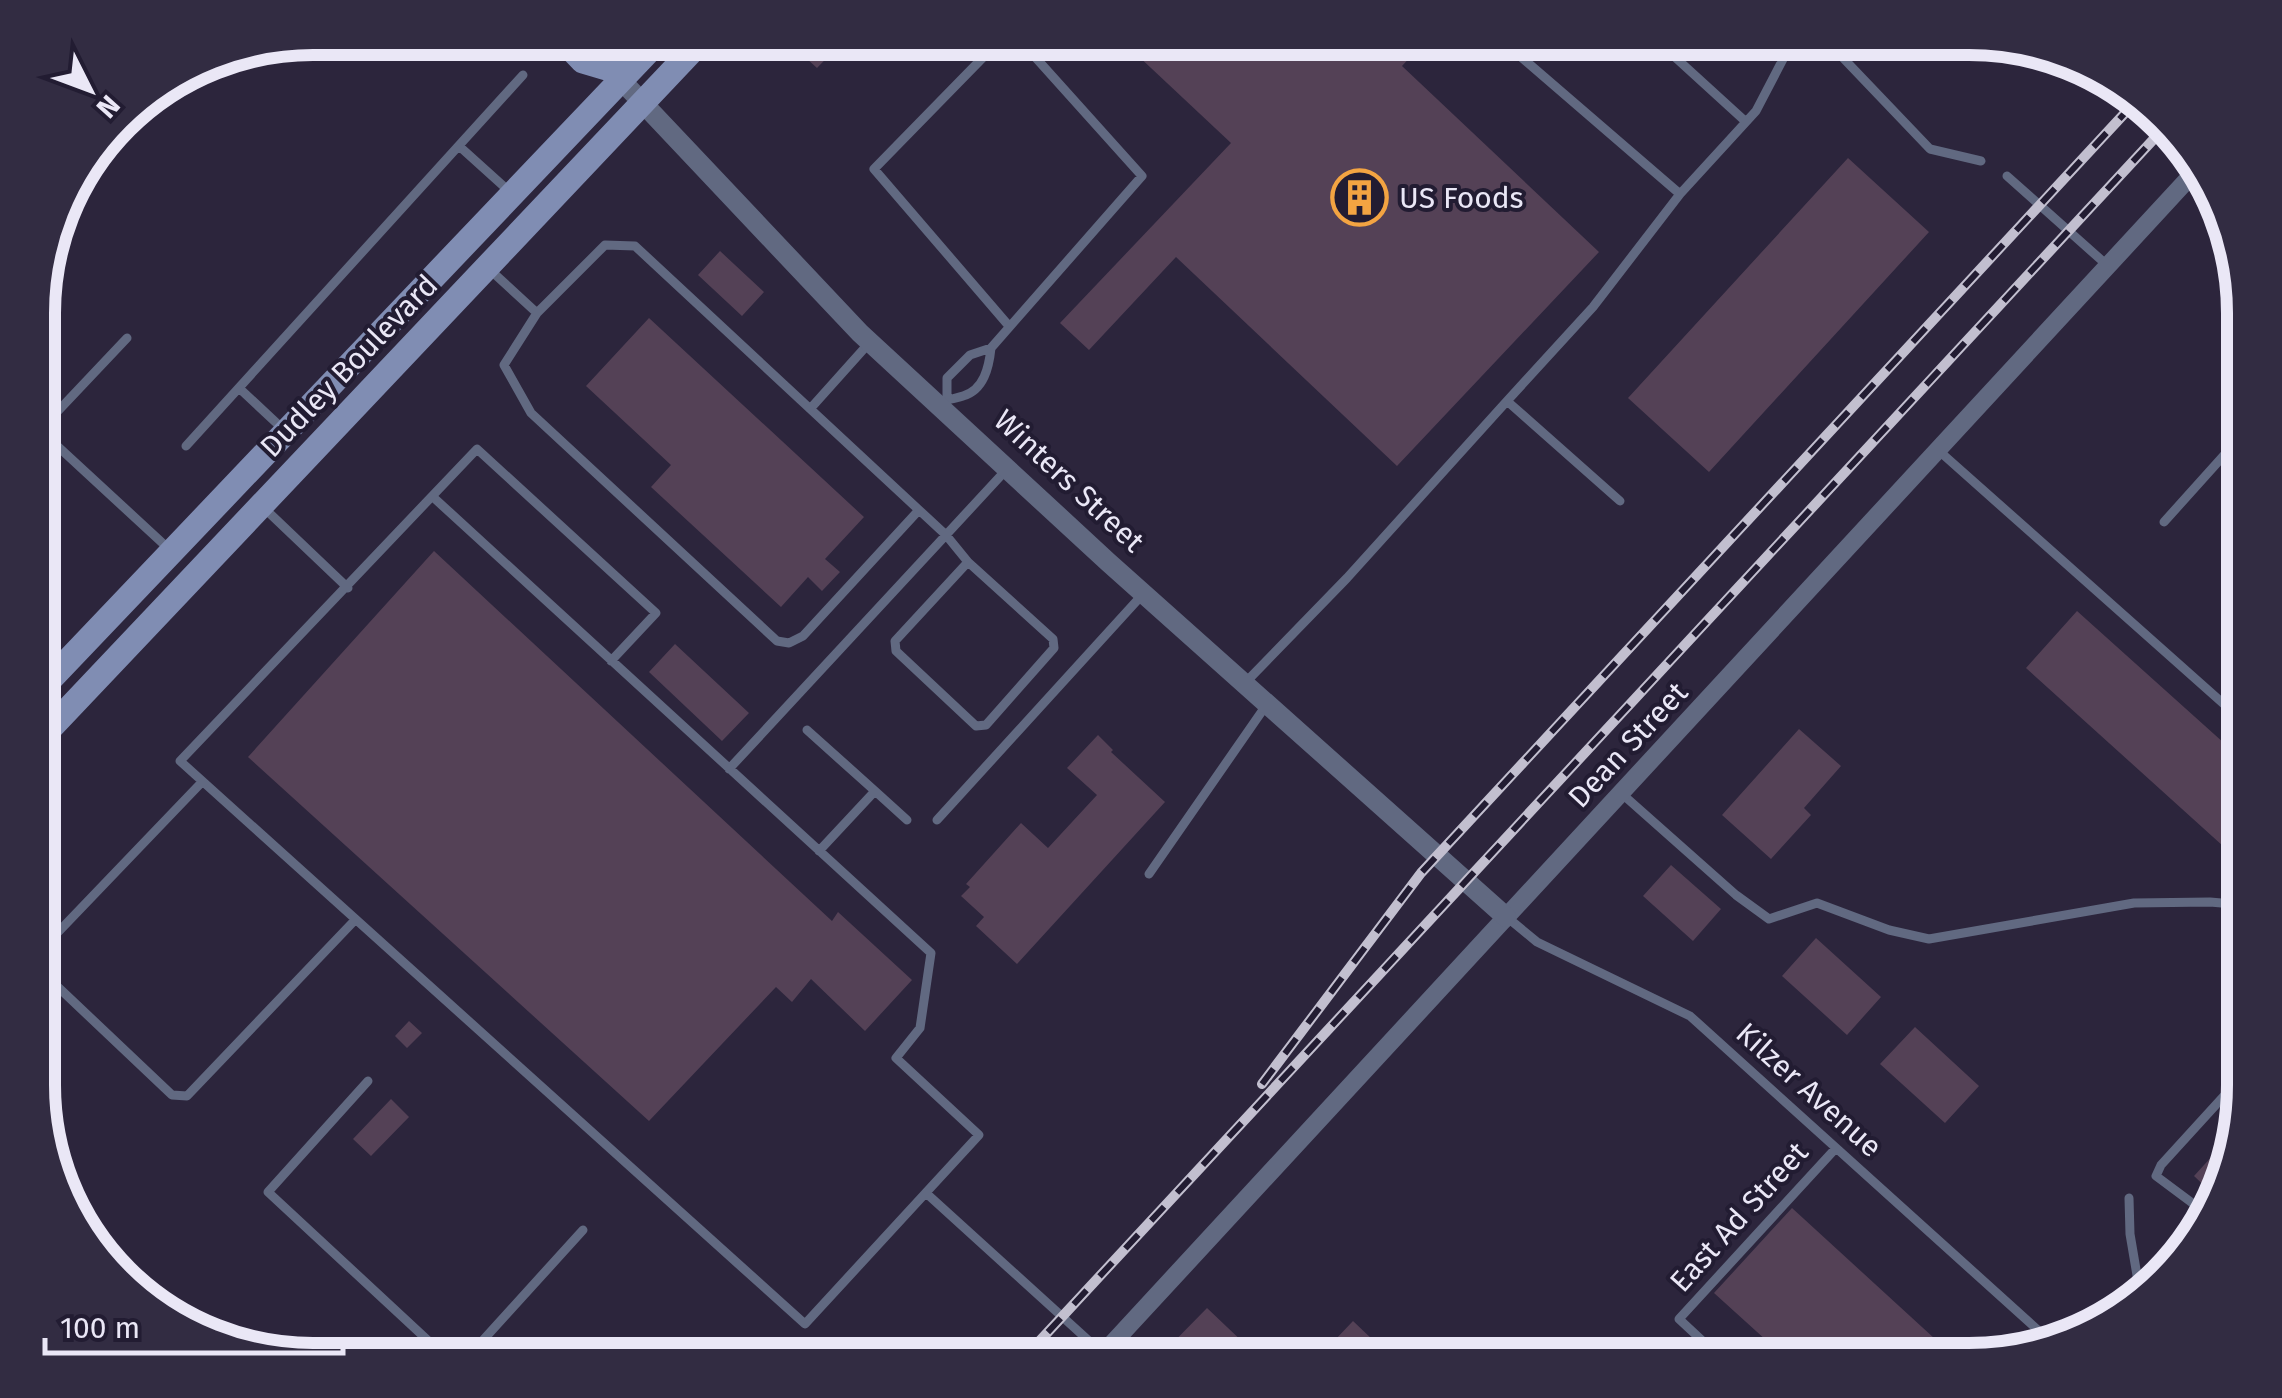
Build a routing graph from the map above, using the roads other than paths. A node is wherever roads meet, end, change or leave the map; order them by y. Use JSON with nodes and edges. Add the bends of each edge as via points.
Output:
{"nodes":[{"id":1,"x":1519,"y":55,"type":"edge"},
{"id":2,"x":1673,"y":55,"type":"edge"},
{"id":3,"x":1777,"y":55,"type":"edge"},
{"id":4,"x":1785,"y":55,"type":"edge"},
{"id":5,"x":1840,"y":55,"type":"edge"},
{"id":6,"x":580,"y":56,"type":"edge"},
{"id":7,"x":610,"y":56,"type":"edge"},
{"id":8,"x":639,"y":56,"type":"edge"},
{"id":9,"x":688,"y":56,"type":"edge"},
{"id":10,"x":985,"y":56,"type":"edge"},
{"id":11,"x":1034,"y":56,"type":"edge"},
{"id":12,"x":1782,"y":60,"type":"junction"},
{"id":13,"x":522,"y":75,"type":"dead end"},
{"id":14,"x":615,"y":75,"type":"junction"},
{"id":15,"x":643,"y":104,"type":"junction"},
{"id":16,"x":1745,"y":121,"type":"junction"},
{"id":17,"x":459,"y":146,"type":"junction"},
{"id":18,"x":1981,"y":161,"type":"dead end"},
{"id":19,"x":2007,"y":176,"type":"dead end"},
{"id":20,"x":2188,"y":179,"type":"edge"},
{"id":21,"x":512,"y":194,"type":"junction"},
{"id":22,"x":1680,"y":194,"type":"junction"},
{"id":23,"x":2108,"y":266,"type":"junction"},
{"id":24,"x":488,"y":268,"type":"junction"},
{"id":25,"x":537,"y":313,"type":"junction"},
{"id":26,"x":1008,"y":326,"type":"junction"},
{"id":27,"x":127,"y":338,"type":"dead end"},
{"id":28,"x":870,"y":342,"type":"junction"},
{"id":29,"x":991,"y":348,"type":"junction"},
{"id":30,"x":239,"y":388,"type":"junction"},
{"id":31,"x":1507,"y":401,"type":"junction"},
{"id":32,"x":944,"y":402,"type":"junction"},
{"id":33,"x":810,"y":409,"type":"junction"},
{"id":34,"x":55,"y":414,"type":"edge"},
{"id":35,"x":286,"y":432,"type":"junction"},
{"id":36,"x":55,"y":444,"type":"edge"},
{"id":37,"x":186,"y":446,"type":"dead end"},
{"id":38,"x":1938,"y":450,"type":"junction"},
{"id":39,"x":2226,"y":453,"type":"edge"},
{"id":40,"x":1007,"y":468,"type":"junction"},
{"id":41,"x":433,"y":497,"type":"junction"},
{"id":42,"x":1620,"y":501,"type":"dead end"},
{"id":43,"x":261,"y":505,"type":"junction"},
{"id":44,"x":919,"y":510,"type":"junction"},
{"id":45,"x":2164,"y":522,"type":"dead end"},
{"id":46,"x":946,"y":535,"type":"junction"},
{"id":47,"x":171,"y":551,"type":"junction"},
{"id":48,"x":968,"y":562,"type":"junction"},
{"id":49,"x":348,"y":588,"type":"junction"},
{"id":50,"x":1143,"y":594,"type":"junction"},
{"id":51,"x":610,"y":661,"type":"junction"},
{"id":52,"x":55,"y":674,"type":"edge"},
{"id":53,"x":1244,"y":684,"type":"junction"},
{"id":54,"x":1266,"y":704,"type":"junction"},
{"id":55,"x":2226,"y":706,"type":"edge"},
{"id":56,"x":55,"y":723,"type":"edge"},
{"id":57,"x":808,"y":730,"type":"dead end"},
{"id":58,"x":730,"y":769,"type":"junction"},
{"id":59,"x":202,"y":782,"type":"junction"},
{"id":60,"x":875,"y":791,"type":"junction"},
{"id":61,"x":1621,"y":793,"type":"junction"},
{"id":62,"x":908,"y":820,"type":"dead end"},
{"id":63,"x":937,"y":820,"type":"dead end"},
{"id":64,"x":819,"y":851,"type":"junction"},
{"id":65,"x":1148,"y":874,"type":"dead end"},
{"id":66,"x":2226,"y":904,"type":"edge"},
{"id":67,"x":1506,"y":917,"type":"junction"},
{"id":68,"x":354,"y":920,"type":"junction"},
{"id":69,"x":55,"y":935,"type":"edge"},
{"id":70,"x":55,"y":984,"type":"edge"},
{"id":71,"x":368,"y":1081,"type":"dead end"},
{"id":72,"x":2226,"y":1094,"type":"edge"},
{"id":73,"x":1836,"y":1148,"type":"junction"},
{"id":74,"x":926,"y":1193,"type":"junction"},
{"id":75,"x":2129,"y":1198,"type":"dead end"},
{"id":76,"x":2196,"y":1206,"type":"edge"},
{"id":77,"x":583,"y":1230,"type":"dead end"},
{"id":78,"x":2138,"y":1280,"type":"edge"},
{"id":79,"x":2041,"y":1332,"type":"edge"},
{"id":80,"x":1704,"y":1342,"type":"edge"},
{"id":81,"x":431,"y":1343,"type":"edge"},
{"id":82,"x":481,"y":1343,"type":"edge"},
{"id":83,"x":1087,"y":1343,"type":"edge"},
{"id":84,"x":1118,"y":1343,"type":"edge"}],
"edges":[{"from":1,"to":22,"type":"lane"},
{"from":2,"to":16,"type":"lane"},
{"from":3,"to":12,"type":"lane"},
{"from":4,"to":12,"type":"lane"},
{"from":5,"to":18,"type":"lane","via":[[1930,149]]},
{"from":6,"to":14,"type":"main road","name":"Winters Street"},
{"from":7,"to":14,"type":"main road"},
{"from":8,"to":14,"type":"main road","name":"Dudley Boulevard"},
{"from":9,"to":15,"type":"main road","name":"Dudley Boulevard"},
{"from":10,"to":26,"type":"lane","via":[[874,169]]},
{"from":11,"to":26,"type":"lane","via":[[1142,176]]},
{"from":12,"to":16,"type":"lane"},
{"from":13,"to":17,"type":"lane"},
{"from":14,"to":15,"type":"street","name":"Winters Street"},
{"from":14,"to":21,"type":"main road","name":"Dudley Boulevard"},
{"from":15,"to":24,"type":"main road","name":"Dudley Boulevard"},
{"from":15,"to":28,"type":"street","name":"Winters Street"},
{"from":16,"to":22,"type":"lane"},
{"from":17,"to":21,"type":"lane"},
{"from":17,"to":30,"type":"lane"},
{"from":19,"to":23,"type":"lane"},
{"from":20,"to":23,"type":"street","name":"Dean Street"},
{"from":21,"to":35,"type":"main road","name":"Dudley Boulevard"},
{"from":22,"to":31,"type":"lane"},
{"from":23,"to":38,"type":"street","name":"Dean Street"},
{"from":24,"to":25,"type":"lane"},
{"from":24,"to":43,"type":"main road","name":"Dudley Boulevard"},
{"from":25,"to":33,"type":"lane","via":[[605,245],[636,246]]},
{"from":25,"to":44,"type":"lane","via":[[504,365],[532,412],[776,641],[790,644],[802,636]]},
{"from":26,"to":29,"type":"lane"},
{"from":27,"to":34,"type":"lane"},
{"from":28,"to":32,"type":"street","name":"Winters Street"},
{"from":28,"to":33,"type":"lane"},
{"from":29,"to":32,"type":"lane","via":[[970,355],[947,378]]},
{"from":29,"to":32,"type":"lane","via":[[988,373],[967,396]]},
{"from":30,"to":35,"type":"lane"},
{"from":30,"to":37,"type":"lane"},
{"from":31,"to":42,"type":"lane"},
{"from":31,"to":53,"type":"lane"},
{"from":32,"to":40,"type":"street","name":"Winters Street"},
{"from":33,"to":44,"type":"lane"},
{"from":35,"to":47,"type":"main road","name":"Dudley Boulevard"},
{"from":36,"to":47,"type":"lane"},
{"from":38,"to":55,"type":"lane"},
{"from":38,"to":61,"type":"street","name":"Dean Street"},
{"from":39,"to":45,"type":"lane"},
{"from":40,"to":46,"type":"lane"},
{"from":40,"to":50,"type":"street","name":"Winters Street"},
{"from":41,"to":49,"type":"lane"},
{"from":41,"to":51,"type":"lane"},
{"from":41,"to":51,"type":"lane","via":[[478,449],[642,600],[656,613]]},
{"from":43,"to":49,"type":"lane"},
{"from":43,"to":56,"type":"main road","name":"Dudley Boulevard"},
{"from":44,"to":46,"type":"lane"},
{"from":46,"to":48,"type":"lane"},
{"from":46,"to":58,"type":"lane"},
{"from":47,"to":52,"type":"main road","name":"Dudley Boulevard"},
{"from":48,"to":48,"type":"lane","via":[[1052,638],[1054,648],[986,725],[976,726],[896,651],[896,641]]},
{"from":49,"to":59,"type":"lane","via":[[180,761]]},
{"from":50,"to":53,"type":"street","name":"Winters Street"},
{"from":50,"to":63,"type":"lane"},
{"from":51,"to":58,"type":"lane"},
{"from":53,"to":54,"type":"street","name":"Winters Street"},
{"from":54,"to":65,"type":"lane"},
{"from":54,"to":67,"type":"street","name":"Winters Street"},
{"from":57,"to":60,"type":"lane"},
{"from":58,"to":64,"type":"lane"},
{"from":59,"to":68,"type":"lane"},
{"from":59,"to":69,"type":"lane"},
{"from":60,"to":62,"type":"lane"},
{"from":60,"to":64,"type":"lane"},
{"from":61,"to":66,"type":"lane","via":[[1769,919],[1817,903],[1929,939],[2134,903]]},
{"from":61,"to":67,"type":"street","name":"Dean Street"},
{"from":64,"to":74,"type":"lane","via":[[931,953],[920,1028],[896,1058],[979,1135]]},
{"from":67,"to":73,"type":"lane","name":"Kilzer Avenue","via":[[1537,942],[1690,1016]]},
{"from":67,"to":84,"type":"street","name":"Dean Street"},
{"from":68,"to":70,"type":"lane","via":[[187,1096],[172,1094]]},
{"from":68,"to":74,"type":"lane","via":[[805,1324]]},
{"from":71,"to":81,"type":"lane","via":[[268,1192]]},
{"from":72,"to":76,"type":"lane","via":[[2156,1176]]},
{"from":73,"to":79,"type":"lane","name":"Kilzer Avenue"},
{"from":73,"to":80,"type":"lane","name":"East Ad Street","via":[[1679,1319]]},
{"from":74,"to":83,"type":"lane"},
{"from":75,"to":78,"type":"lane"},
{"from":77,"to":82,"type":"lane"}]}
